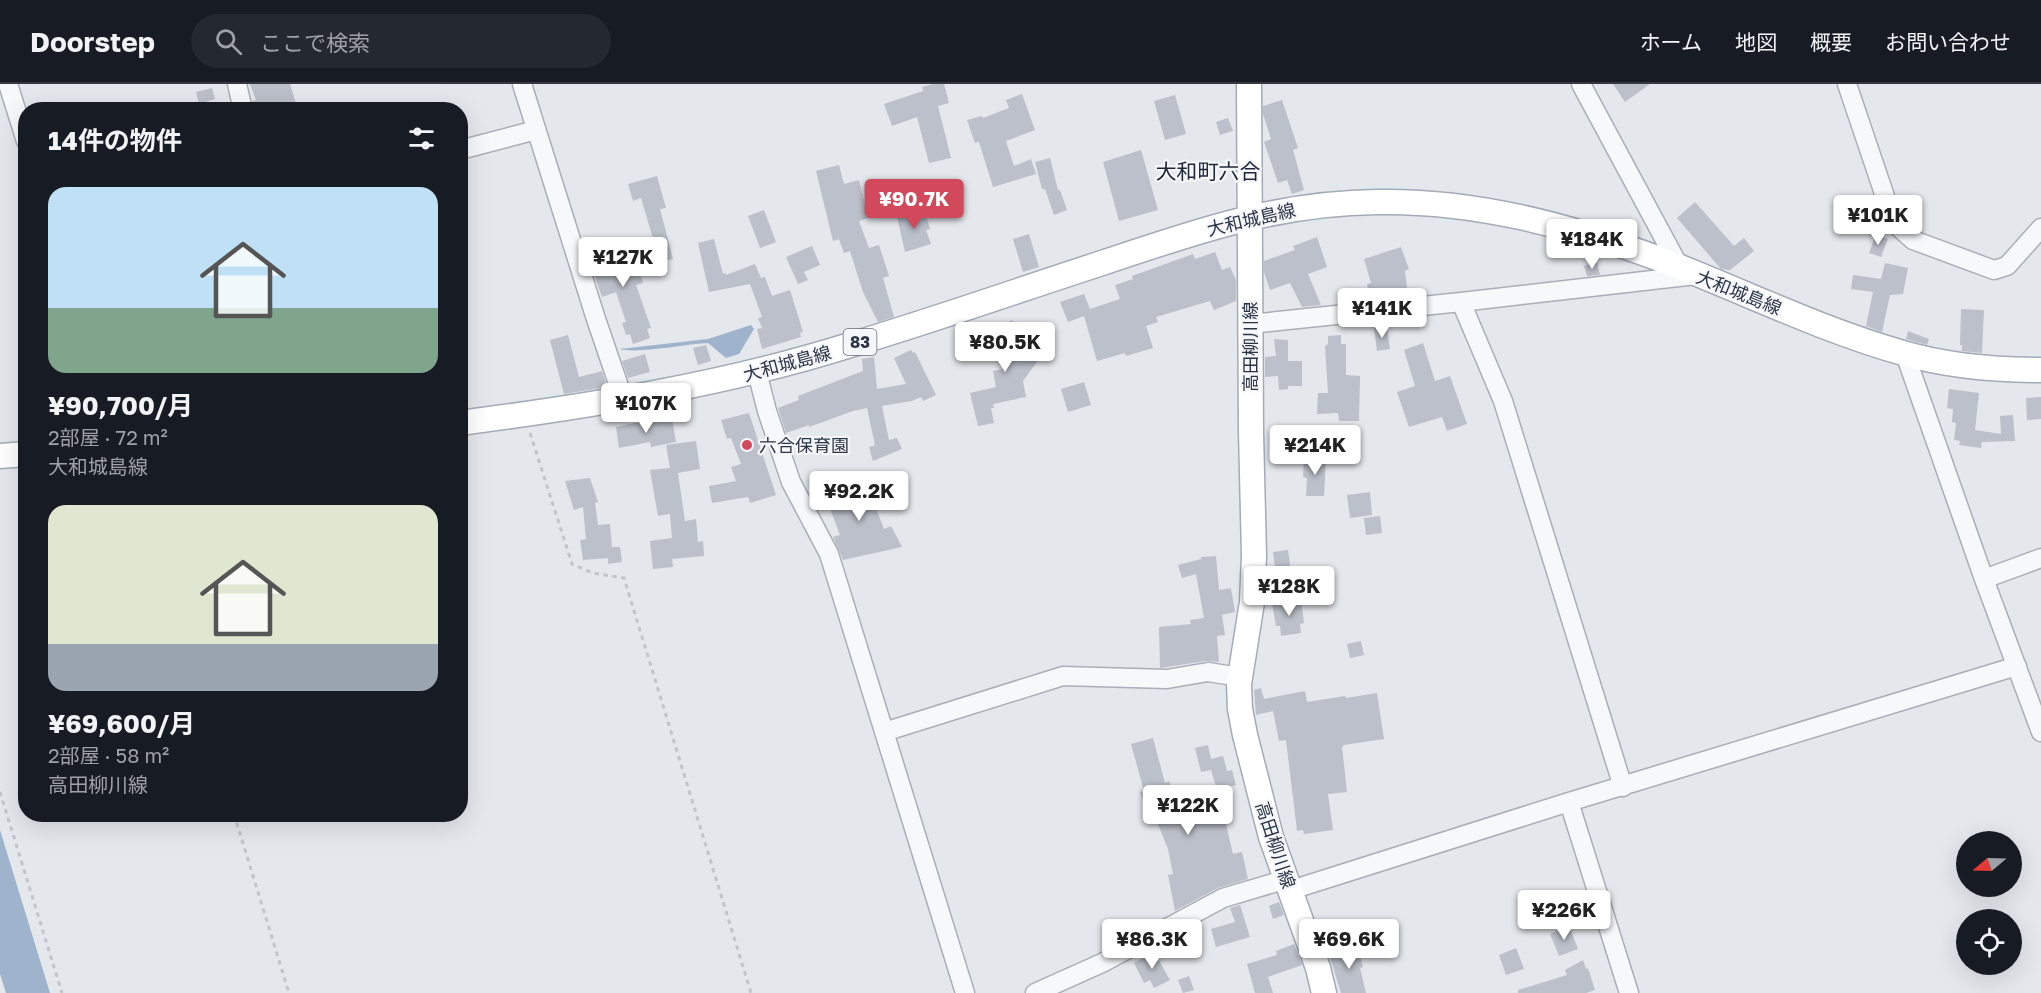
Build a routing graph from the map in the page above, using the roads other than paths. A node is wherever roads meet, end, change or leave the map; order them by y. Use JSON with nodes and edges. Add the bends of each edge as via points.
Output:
{"nodes":[{"id":1,"x":8,"y":84,"type":"edge"},
{"id":2,"x":237,"y":84,"type":"edge"},
{"id":3,"x":522,"y":84,"type":"edge"},
{"id":4,"x":1249,"y":84,"type":"edge"},
{"id":5,"x":1581,"y":84,"type":"edge"},
{"id":6,"x":1847,"y":84,"type":"edge"},
{"id":7,"x":241,"y":102,"type":"edge"},
{"id":8,"x":18,"y":116,"type":"edge"},
{"id":9,"x":536,"y":130,"type":"junction"},
{"id":10,"x":468,"y":148,"type":"edge"},
{"id":11,"x":1249,"y":217,"type":"junction"},
{"id":12,"x":2041,"y":228,"type":"edge"},
{"id":13,"x":1689,"y":271,"type":"junction"},
{"id":14,"x":1461,"y":302,"type":"junction"},
{"id":15,"x":1251,"y":324,"type":"junction"},
{"id":16,"x":1905,"y":354,"type":"junction"},
{"id":17,"x":2041,"y":370,"type":"edge"},
{"id":18,"x":757,"y":372,"type":"junction"},
{"id":19,"x":623,"y":398,"type":"junction"},
{"id":20,"x":468,"y":422,"type":"edge"},
{"id":21,"x":18,"y":455,"type":"edge"},
{"id":22,"x":0,"y":456,"type":"edge"},
{"id":23,"x":2041,"y":558,"type":"edge"},
{"id":24,"x":1984,"y":579,"type":"junction"},
{"id":25,"x":2017,"y":666,"type":"junction"},
{"id":26,"x":1240,"y":677,"type":"junction"},
{"id":27,"x":884,"y":732,"type":"junction"},
{"id":28,"x":2041,"y":732,"type":"edge"},
{"id":29,"x":1623,"y":787,"type":"junction"},
{"id":30,"x":1569,"y":802,"type":"junction"},
{"id":31,"x":1289,"y":885,"type":"junction"},
{"id":32,"x":964,"y":993,"type":"edge"},
{"id":33,"x":1035,"y":993,"type":"edge"},
{"id":34,"x":1324,"y":993,"type":"edge"},
{"id":35,"x":1629,"y":993,"type":"edge"}],
"edges":[{"from":1,"to":8,"type":"street"},
{"from":2,"to":7,"type":"street"},
{"from":3,"to":9,"type":"street"},
{"from":4,"to":11,"type":"main road","name":"高田柳川線"},
{"from":5,"to":13,"type":"street"},
{"from":6,"to":12,"type":"street","via":[[1894,223],[1913,240],[1994,270],[2007,266]]},
{"from":9,"to":10,"type":"street"},
{"from":9,"to":19,"type":"street"},
{"from":11,"to":13,"type":"main road","name":"大和城島線","number":"83","via":[[1317,205],[1378,202],[1485,210],[1587,234]]},
{"from":11,"to":15,"type":"main road","name":"高田柳川線"},
{"from":11,"to":18,"type":"main road","name":"大和城島線","number":"83"},
{"from":13,"to":14,"type":"street"},
{"from":13,"to":16,"type":"main road","name":"大和城島線","number":"83"},
{"from":14,"to":15,"type":"street"},
{"from":14,"to":29,"type":"street","via":[[1503,400]]},
{"from":15,"to":26,"type":"main road","name":"高田柳川線","via":[[1254,555],[1252,602]]},
{"from":16,"to":17,"type":"main road","name":"大和城島線","number":"83","via":[[1971,366]]},
{"from":16,"to":24,"type":"street"},
{"from":18,"to":19,"type":"main road","name":"大和城島線","number":"83"},
{"from":18,"to":27,"type":"street","via":[[791,482],[829,554]]},
{"from":19,"to":20,"type":"main road","name":"大和城島線","number":"83"},
{"from":21,"to":22,"type":"main road"},
{"from":23,"to":24,"type":"street"},
{"from":24,"to":25,"type":"street"},
{"from":25,"to":28,"type":"street"},
{"from":25,"to":29,"type":"street"},
{"from":26,"to":27,"type":"street","via":[[1208,672],[1167,679],[1063,676]]},
{"from":26,"to":31,"type":"main road","name":"高田柳川線","via":[[1245,735],[1271,837]]},
{"from":27,"to":32,"type":"street"},
{"from":29,"to":30,"type":"street"},
{"from":30,"to":31,"type":"street"},
{"from":30,"to":35,"type":"street"},
{"from":31,"to":33,"type":"street","via":[[1223,898],[1102,963]]},
{"from":31,"to":34,"type":"main road","name":"高田柳川線"}]}
